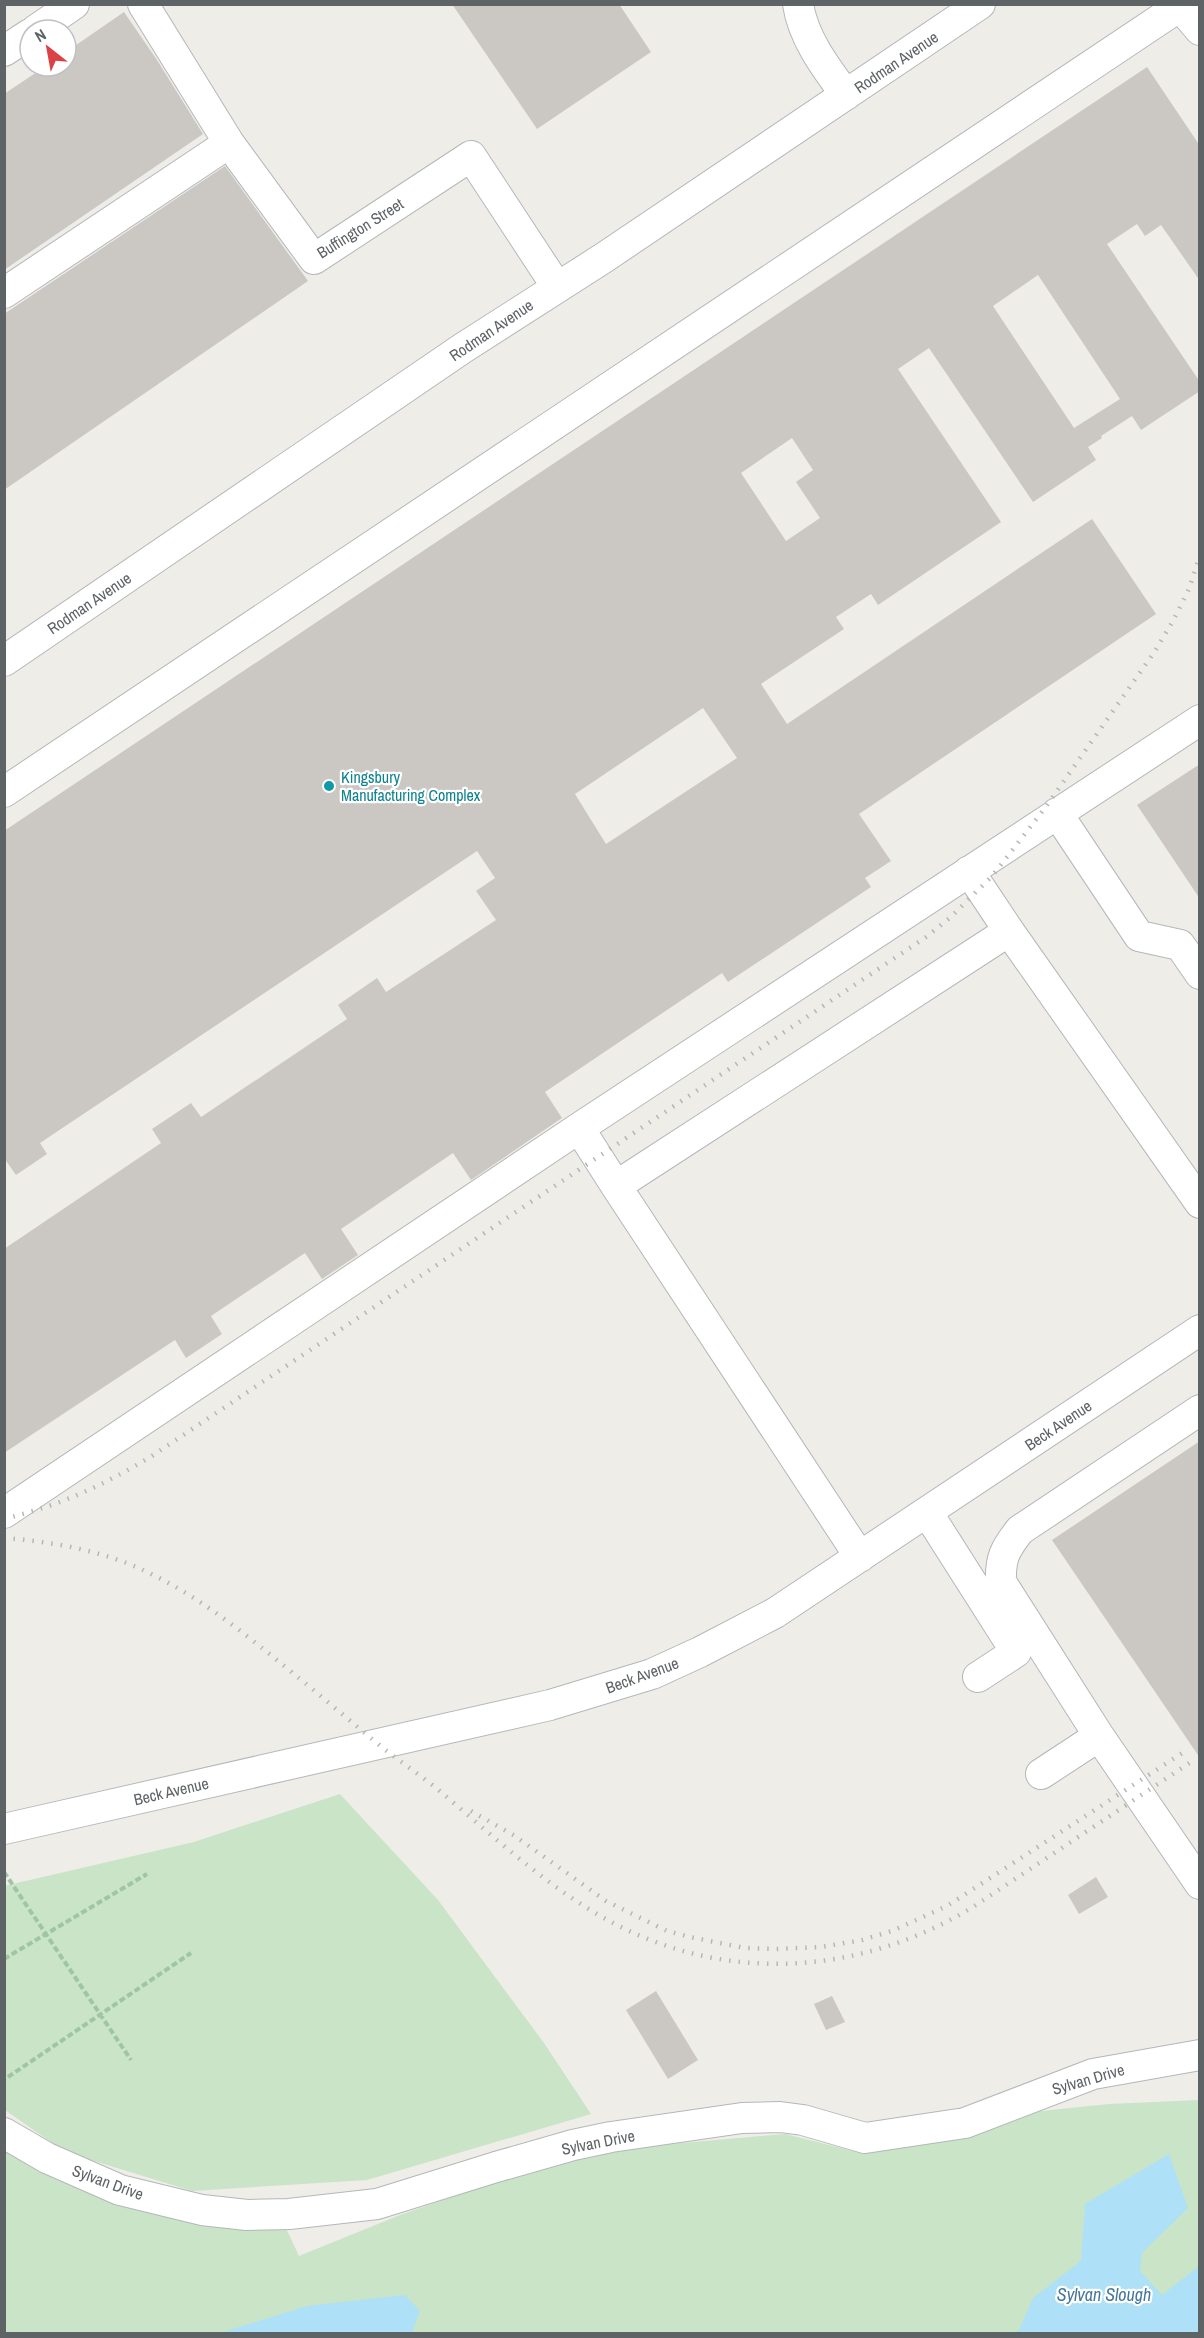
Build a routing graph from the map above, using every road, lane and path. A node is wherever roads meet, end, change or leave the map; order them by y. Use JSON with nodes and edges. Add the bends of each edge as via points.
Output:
{"nodes":[{"id":1,"x":74,"y":4,"type":"edge"},
{"id":2,"x":143,"y":4,"type":"edge"},
{"id":3,"x":798,"y":4,"type":"edge"},
{"id":4,"x":980,"y":4,"type":"edge"},
{"id":5,"x":1179,"y":5,"type":"edge"},
{"id":6,"x":54,"y":18,"type":"edge"},
{"id":7,"x":1200,"y":30,"type":"edge"},
{"id":8,"x":18,"y":42,"type":"edge"},
{"id":9,"x":4,"y":51,"type":"edge"},
{"id":10,"x":846,"y":95,"type":"junction"},
{"id":11,"x":229,"y":143,"type":"junction"},
{"id":12,"x":557,"y":287,"type":"junction"},
{"id":13,"x":4,"y":293,"type":"edge"},
{"id":14,"x":4,"y":661,"type":"edge"},
{"id":15,"x":1200,"y":720,"type":"edge"},
{"id":16,"x":4,"y":792,"type":"edge"},
{"id":17,"x":1057,"y":813,"type":"junction"},
{"id":18,"x":969,"y":871,"type":"junction"},
{"id":19,"x":1009,"y":931,"type":"junction"},
{"id":20,"x":1200,"y":974,"type":"edge"},
{"id":21,"x":579,"y":1128,"type":"junction"},
{"id":22,"x":616,"y":1186,"type":"junction"},
{"id":23,"x":1200,"y":1203,"type":"edge"},
{"id":24,"x":1200,"y":1330,"type":"edge"},
{"id":25,"x":1200,"y":1410,"type":"edge"},
{"id":26,"x":927,"y":1512,"type":"junction"},
{"id":27,"x":4,"y":1513,"type":"edge"},
{"id":28,"x":860,"y":1557,"type":"junction"},
{"id":29,"x":978,"y":1677,"type":"dead end"},
{"id":30,"x":1099,"y":1736,"type":"junction"},
{"id":31,"x":1041,"y":1774,"type":"dead end"},
{"id":32,"x":4,"y":1829,"type":"edge"},
{"id":33,"x":4,"y":1872,"type":"edge"},
{"id":34,"x":147,"y":1874,"type":"dead end"},
{"id":35,"x":1200,"y":1884,"type":"edge"},
{"id":36,"x":47,"y":1934,"type":"junction"},
{"id":37,"x":191,"y":1953,"type":"dead end"},
{"id":38,"x":4,"y":1959,"type":"edge"},
{"id":39,"x":101,"y":2014,"type":"junction"},
{"id":40,"x":1200,"y":2055,"type":"edge"},
{"id":41,"x":131,"y":2060,"type":"dead end"},
{"id":42,"x":8,"y":2077,"type":"dead end"},
{"id":43,"x":4,"y":2133,"type":"edge"}],
"edges":[{"from":1,"to":6,"type":"street"},
{"from":2,"to":11,"type":"street","name":"Buffington Street"},
{"from":3,"to":10,"type":"street","via":[[806,33]]},
{"from":4,"to":10,"type":"street","name":"Rodman Avenue"},
{"from":5,"to":7,"type":"street"},
{"from":5,"to":16,"type":"street"},
{"from":8,"to":9,"type":"street"},
{"from":10,"to":12,"type":"street","name":"Rodman Avenue"},
{"from":11,"to":12,"type":"street","name":"Buffington Street","via":[[314,259],[471,156]]},
{"from":11,"to":13,"type":"street"},
{"from":12,"to":14,"type":"street","name":"Rodman Avenue"},
{"from":15,"to":17,"type":"street"},
{"from":17,"to":18,"type":"street"},
{"from":17,"to":20,"type":"street","via":[[1139,936],[1180,945]]},
{"from":18,"to":19,"type":"street"},
{"from":18,"to":21,"type":"street"},
{"from":19,"to":22,"type":"street"},
{"from":19,"to":23,"type":"street"},
{"from":21,"to":22,"type":"street"},
{"from":21,"to":27,"type":"street"},
{"from":22,"to":28,"type":"street"},
{"from":24,"to":26,"type":"street","name":"Beck Avenue"},
{"from":25,"to":30,"type":"street","via":[[1020,1530],[1006,1547],[1000,1565],[1001,1582],[1013,1604]]},
{"from":26,"to":28,"type":"street","name":"Beck Avenue"},
{"from":26,"to":29,"type":"street","via":[[1016,1652]]},
{"from":28,"to":32,"type":"street","name":"Beck Avenue","via":[[775,1613],[700,1652],[618,1685],[550,1705]]},
{"from":30,"to":31,"type":"street"},
{"from":30,"to":35,"type":"street"},
{"from":33,"to":36,"type":"path"},
{"from":34,"to":36,"type":"path"},
{"from":36,"to":38,"type":"path"},
{"from":36,"to":39,"type":"path"},
{"from":37,"to":39,"type":"path"},
{"from":39,"to":41,"type":"path"},
{"from":39,"to":42,"type":"path"},
{"from":40,"to":43,"type":"street","name":"Sylvan Drive","via":[[1093,2074],[965,2123],[865,2138],[803,2120],[742,2118],[573,2145],[377,2204],[289,2214],[202,2210],[120,2190],[47,2158]]}]}
